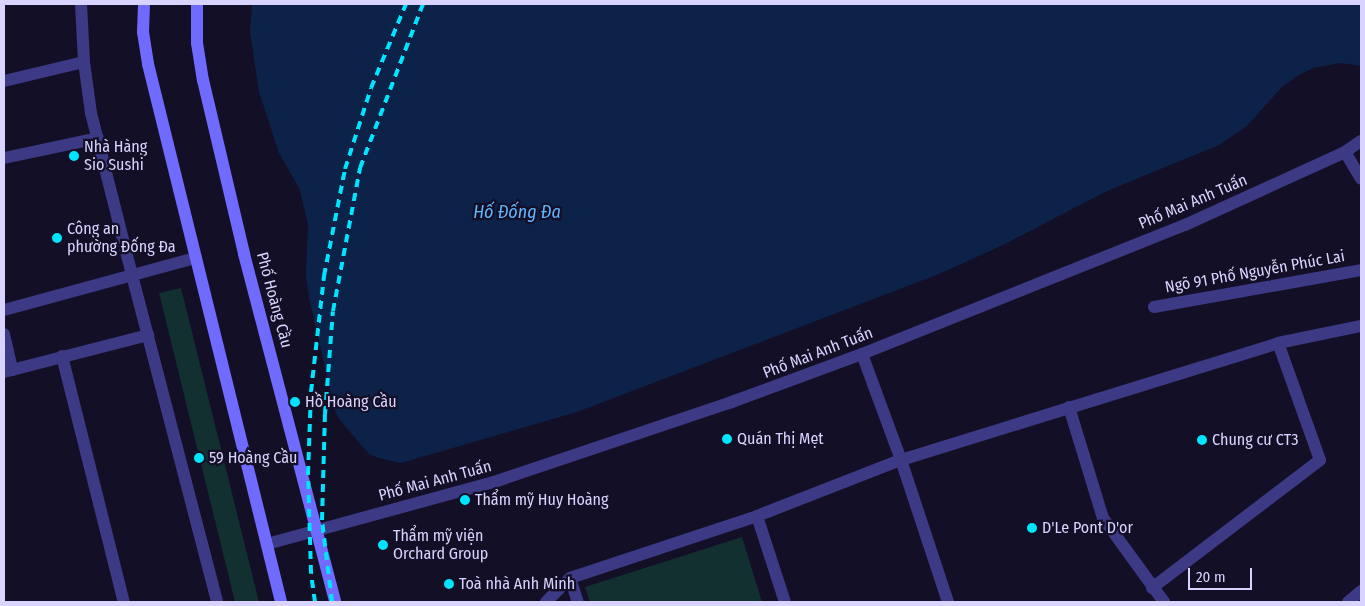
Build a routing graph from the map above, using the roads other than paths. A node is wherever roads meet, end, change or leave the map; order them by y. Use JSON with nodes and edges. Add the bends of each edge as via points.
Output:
{"nodes":[{"id":1,"x":81,"y":4,"type":"edge"},
{"id":2,"x":144,"y":4,"type":"edge"},
{"id":3,"x":197,"y":4,"type":"edge"},
{"id":4,"x":84,"y":62,"type":"junction"},
{"id":5,"x":4,"y":81,"type":"edge"},
{"id":6,"x":98,"y":138,"type":"junction"},
{"id":7,"x":1361,"y":141,"type":"edge"},
{"id":8,"x":1344,"y":152,"type":"junction"},
{"id":9,"x":4,"y":158,"type":"edge"},
{"id":10,"x":1361,"y":179,"type":"edge"},
{"id":11,"x":196,"y":258,"type":"junction"},
{"id":12,"x":1361,"y":270,"type":"edge"},
{"id":13,"x":132,"y":275,"type":"junction"},
{"id":14,"x":1154,"y":307,"type":"dead end"},
{"id":15,"x":4,"y":310,"type":"edge"},
{"id":16,"x":1361,"y":326,"type":"edge"},
{"id":17,"x":4,"y":334,"type":"edge"},
{"id":18,"x":148,"y":335,"type":"junction"},
{"id":19,"x":1278,"y":343,"type":"junction"},
{"id":20,"x":862,"y":354,"type":"junction"},
{"id":21,"x":62,"y":356,"type":"junction"},
{"id":22,"x":8,"y":371,"type":"edge"},
{"id":23,"x":1069,"y":407,"type":"junction"},
{"id":24,"x":901,"y":460,"type":"junction"},
{"id":25,"x":757,"y":516,"type":"junction"},
{"id":26,"x":317,"y":530,"type":"junction"},
{"id":27,"x":267,"y":544,"type":"junction"},
{"id":28,"x":570,"y":578,"type":"junction"},
{"id":29,"x":1152,"y":588,"type":"junction"},
{"id":30,"x":1361,"y":591,"type":"edge"},
{"id":31,"x":124,"y":602,"type":"edge"},
{"id":32,"x":217,"y":602,"type":"edge"},
{"id":33,"x":281,"y":602,"type":"edge"},
{"id":34,"x":335,"y":602,"type":"edge"},
{"id":35,"x":546,"y":602,"type":"edge"},
{"id":36,"x":578,"y":602,"type":"edge"},
{"id":37,"x":785,"y":602,"type":"edge"},
{"id":38,"x":948,"y":602,"type":"edge"},
{"id":39,"x":1164,"y":602,"type":"edge"},
{"id":40,"x":1348,"y":602,"type":"edge"}],
"edges":[{"from":1,"to":4,"type":"street"},
{"from":2,"to":11,"type":"main road","via":[[143,32],[148,64]]},
{"from":3,"to":26,"type":"main road","name":"Phố Hoàng Cầu","via":[[197,42],[203,80],[244,254]]},
{"from":4,"to":5,"type":"street"},
{"from":4,"to":6,"type":"street"},
{"from":6,"to":9,"type":"street"},
{"from":6,"to":13,"type":"street"},
{"from":7,"to":8,"type":"street","name":"Phố Mai Anh Tuấn"},
{"from":8,"to":10,"type":"street"},
{"from":8,"to":20,"type":"street","name":"Phố Mai Anh Tuấn","via":[[1185,225]]},
{"from":11,"to":13,"type":"street"},
{"from":11,"to":27,"type":"main road"},
{"from":12,"to":14,"type":"street","name":"Ngõ 91 Phố Nguyễn Phúc Lai"},
{"from":13,"to":15,"type":"street"},
{"from":13,"to":18,"type":"street"},
{"from":16,"to":19,"type":"street"},
{"from":17,"to":22,"type":"street"},
{"from":18,"to":21,"type":"street"},
{"from":18,"to":32,"type":"street"},
{"from":19,"to":23,"type":"street"},
{"from":19,"to":29,"type":"street","via":[[1320,460]]},
{"from":20,"to":24,"type":"street"},
{"from":20,"to":26,"type":"street","name":"Phố Mai Anh Tuấn","via":[[729,403],[494,482]]},
{"from":21,"to":22,"type":"street"},
{"from":21,"to":31,"type":"street"},
{"from":23,"to":24,"type":"street"},
{"from":23,"to":29,"type":"street","via":[[1103,518]]},
{"from":24,"to":25,"type":"street"},
{"from":24,"to":38,"type":"street"},
{"from":25,"to":28,"type":"street"},
{"from":25,"to":37,"type":"street"},
{"from":26,"to":27,"type":"street","name":"Phố Mai Anh Tuấn"},
{"from":26,"to":34,"type":"main road","name":"Phố Hoàng Cầu"},
{"from":27,"to":33,"type":"main road"},
{"from":28,"to":35,"type":"street"},
{"from":28,"to":36,"type":"street"},
{"from":29,"to":39,"type":"street"},
{"from":30,"to":40,"type":"street"}]}
